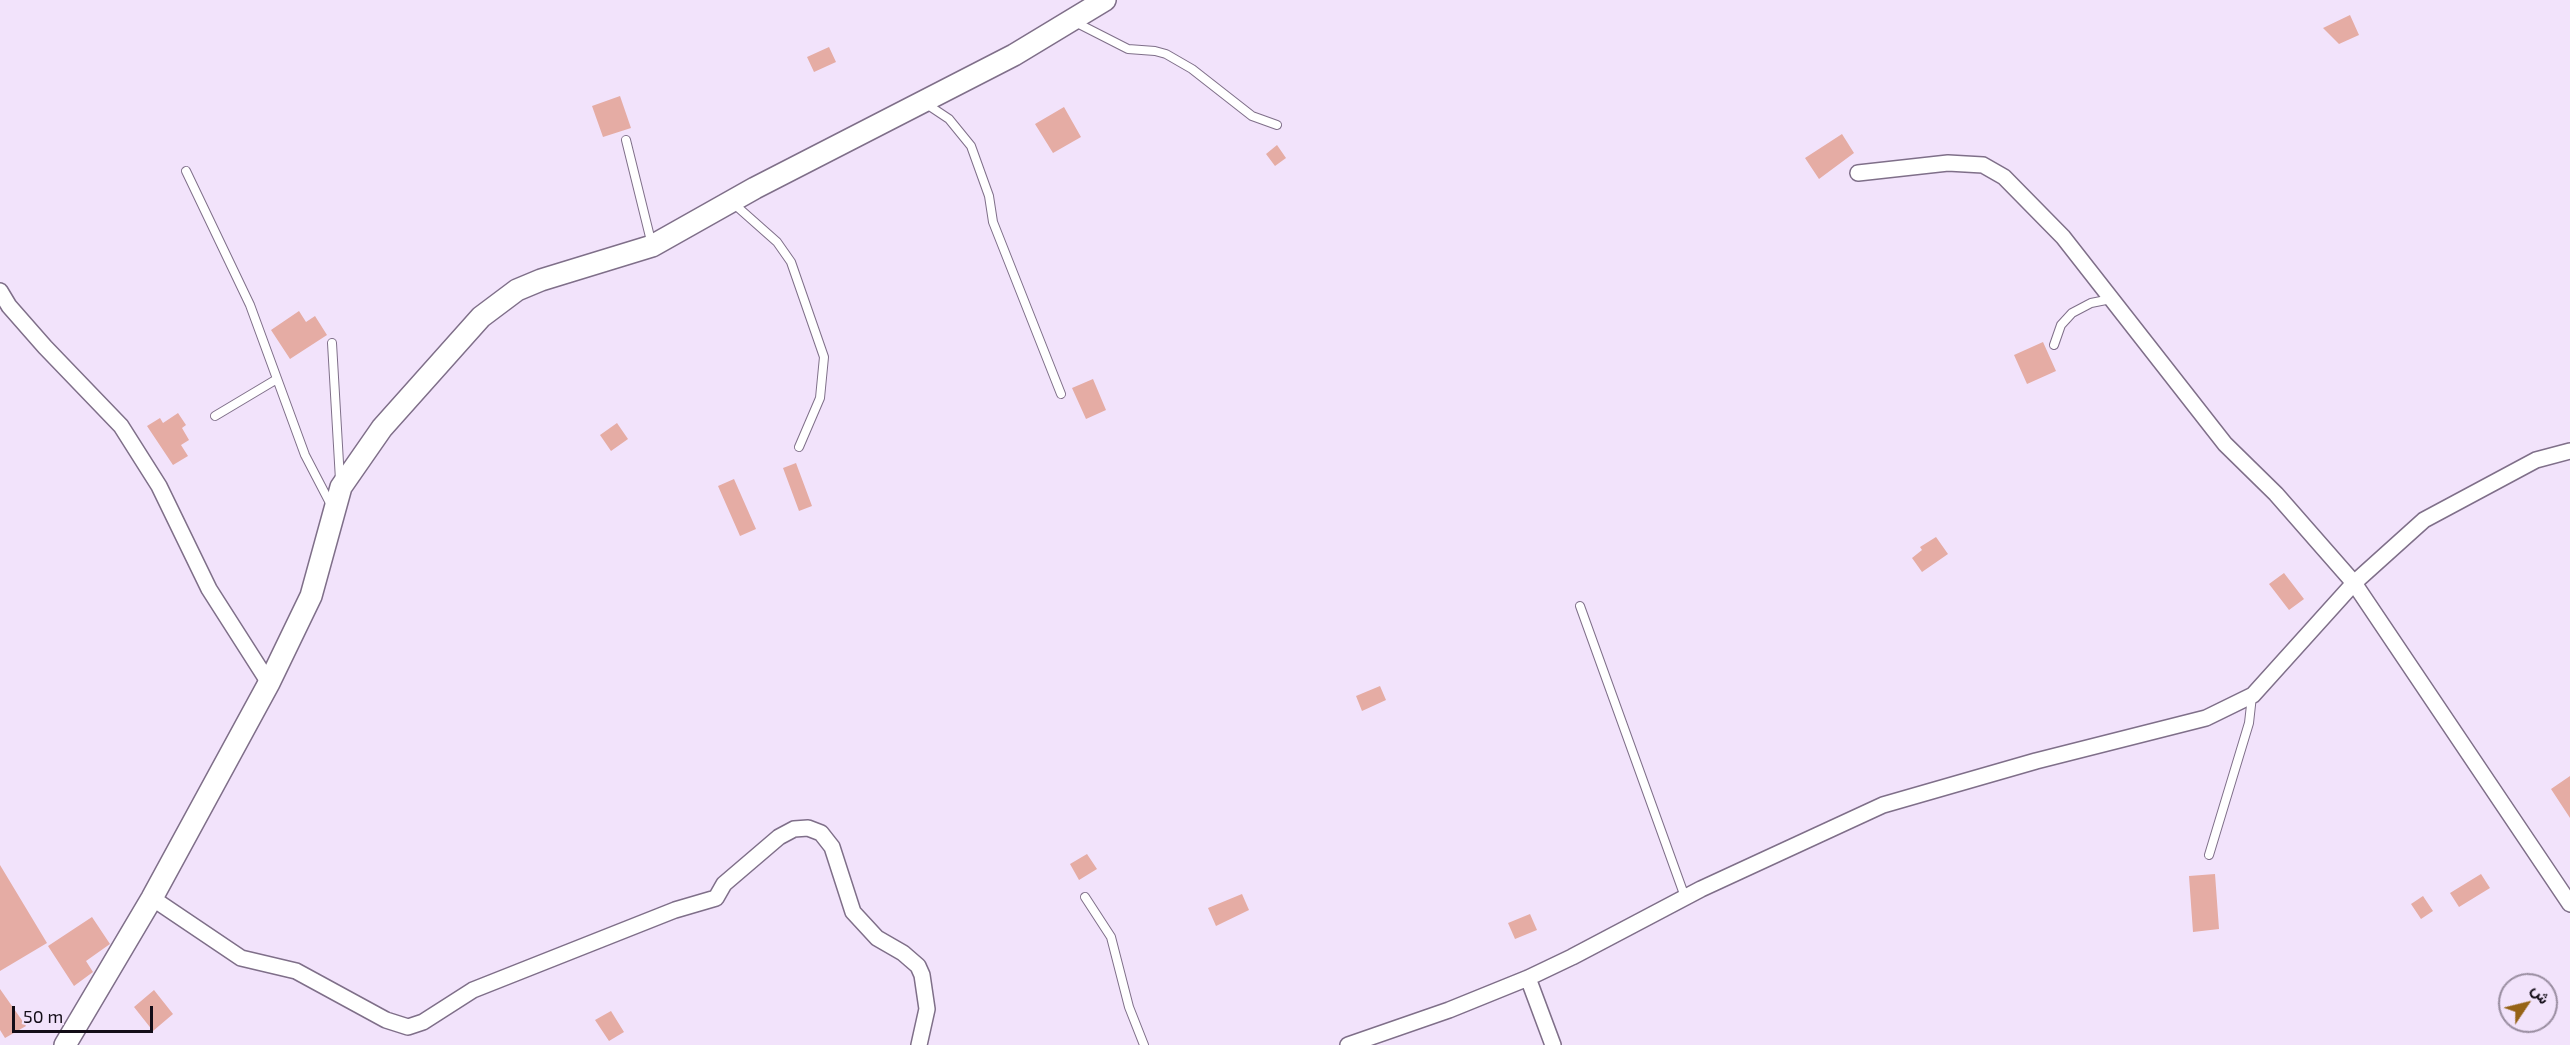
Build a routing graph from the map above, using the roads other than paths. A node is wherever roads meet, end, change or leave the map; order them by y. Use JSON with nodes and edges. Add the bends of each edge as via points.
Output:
{"nodes":[{"id":1,"x":1105,"y":0,"type":"edge"},
{"id":2,"x":1071,"y":20,"type":"junction"},
{"id":3,"x":924,"y":102,"type":"junction"},
{"id":4,"x":1277,"y":125,"type":"dead end"},
{"id":5,"x":626,"y":140,"type":"dead end"},
{"id":6,"x":186,"y":171,"type":"dead end"},
{"id":7,"x":1858,"y":172,"type":"dead end"},
{"id":8,"x":732,"y":202,"type":"junction"},
{"id":9,"x":652,"y":246,"type":"junction"},
{"id":10,"x":0,"y":291,"type":"edge"},
{"id":11,"x":2111,"y":299,"type":"junction"},
{"id":12,"x":332,"y":343,"type":"dead end"},
{"id":13,"x":2054,"y":345,"type":"dead end"},
{"id":14,"x":277,"y":379,"type":"junction"},
{"id":15,"x":1061,"y":394,"type":"dead end"},
{"id":16,"x":215,"y":416,"type":"dead end"},
{"id":17,"x":799,"y":447,"type":"dead end"},
{"id":18,"x":2570,"y":451,"type":"edge"},
{"id":19,"x":341,"y":487,"type":"junction"},
{"id":20,"x":334,"y":512,"type":"junction"},
{"id":21,"x":2354,"y":583,"type":"junction"},
{"id":22,"x":1580,"y":606,"type":"dead end"},
{"id":23,"x":269,"y":683,"type":"junction"},
{"id":24,"x":2253,"y":695,"type":"junction"},
{"id":25,"x":2210,"y":855,"type":"dead end"},
{"id":26,"x":1085,"y":897,"type":"dead end"},
{"id":27,"x":1685,"y":897,"type":"junction"},
{"id":28,"x":152,"y":898,"type":"junction"},
{"id":29,"x":2570,"y":904,"type":"edge"},
{"id":30,"x":1528,"y":978,"type":"junction"},
{"id":31,"x":65,"y":1045,"type":"edge"},
{"id":32,"x":919,"y":1045,"type":"edge"},
{"id":33,"x":1144,"y":1045,"type":"edge"},
{"id":34,"x":1348,"y":1045,"type":"edge"},
{"id":35,"x":1553,"y":1045,"type":"edge"}],
"edges":[{"from":1,"to":2,"type":"street"},
{"from":2,"to":3,"type":"street"},
{"from":2,"to":4,"type":"lane","via":[[1128,49],[1155,51],[1175,59],[1252,116]]},
{"from":3,"to":8,"type":"street"},
{"from":3,"to":15,"type":"lane","via":[[949,119],[971,146],[989,196],[993,222]]},
{"from":5,"to":9,"type":"lane"},
{"from":6,"to":14,"type":"lane","via":[[250,305]]},
{"from":7,"to":11,"type":"street","via":[[1983,165],[2004,177],[2063,237]]},
{"from":8,"to":9,"type":"street"},
{"from":8,"to":17,"type":"lane","via":[[777,242],[791,262],[824,357],[820,398]]},
{"from":9,"to":19,"type":"street","via":[[541,280],[517,290],[481,317],[382,428]]},
{"from":10,"to":23,"type":"street","via":[[45,347],[121,426],[159,486],[209,589]]},
{"from":11,"to":13,"type":"lane","via":[[2072,313],[2061,325]]},
{"from":11,"to":21,"type":"street","via":[[2225,444],[2276,494]]},
{"from":12,"to":19,"type":"lane"},
{"from":14,"to":16,"type":"lane"},
{"from":14,"to":20,"type":"lane","via":[[305,455]]},
{"from":18,"to":21,"type":"street","via":[[2536,460],[2424,520]]},
{"from":19,"to":20,"type":"street"},
{"from":20,"to":23,"type":"street","via":[[311,596]]},
{"from":21,"to":24,"type":"street"},
{"from":21,"to":29,"type":"street"},
{"from":22,"to":27,"type":"lane"},
{"from":23,"to":28,"type":"street"},
{"from":24,"to":25,"type":"lane"},
{"from":24,"to":27,"type":"street","via":[[2206,717],[1883,805]]},
{"from":26,"to":33,"type":"lane","via":[[1111,937],[1129,1007]]},
{"from":27,"to":30,"type":"street"},
{"from":28,"to":31,"type":"street"},
{"from":28,"to":32,"type":"street","via":[[240,958],[296,971],[386,1020],[408,1027],[423,1022],[473,990],[675,910],[716,898],[724,884],[779,837],[808,828],[821,833],[831,848],[853,912],[877,938],[918,966],[927,1010]]},
{"from":30,"to":34,"type":"street"},
{"from":30,"to":35,"type":"street"}]}
